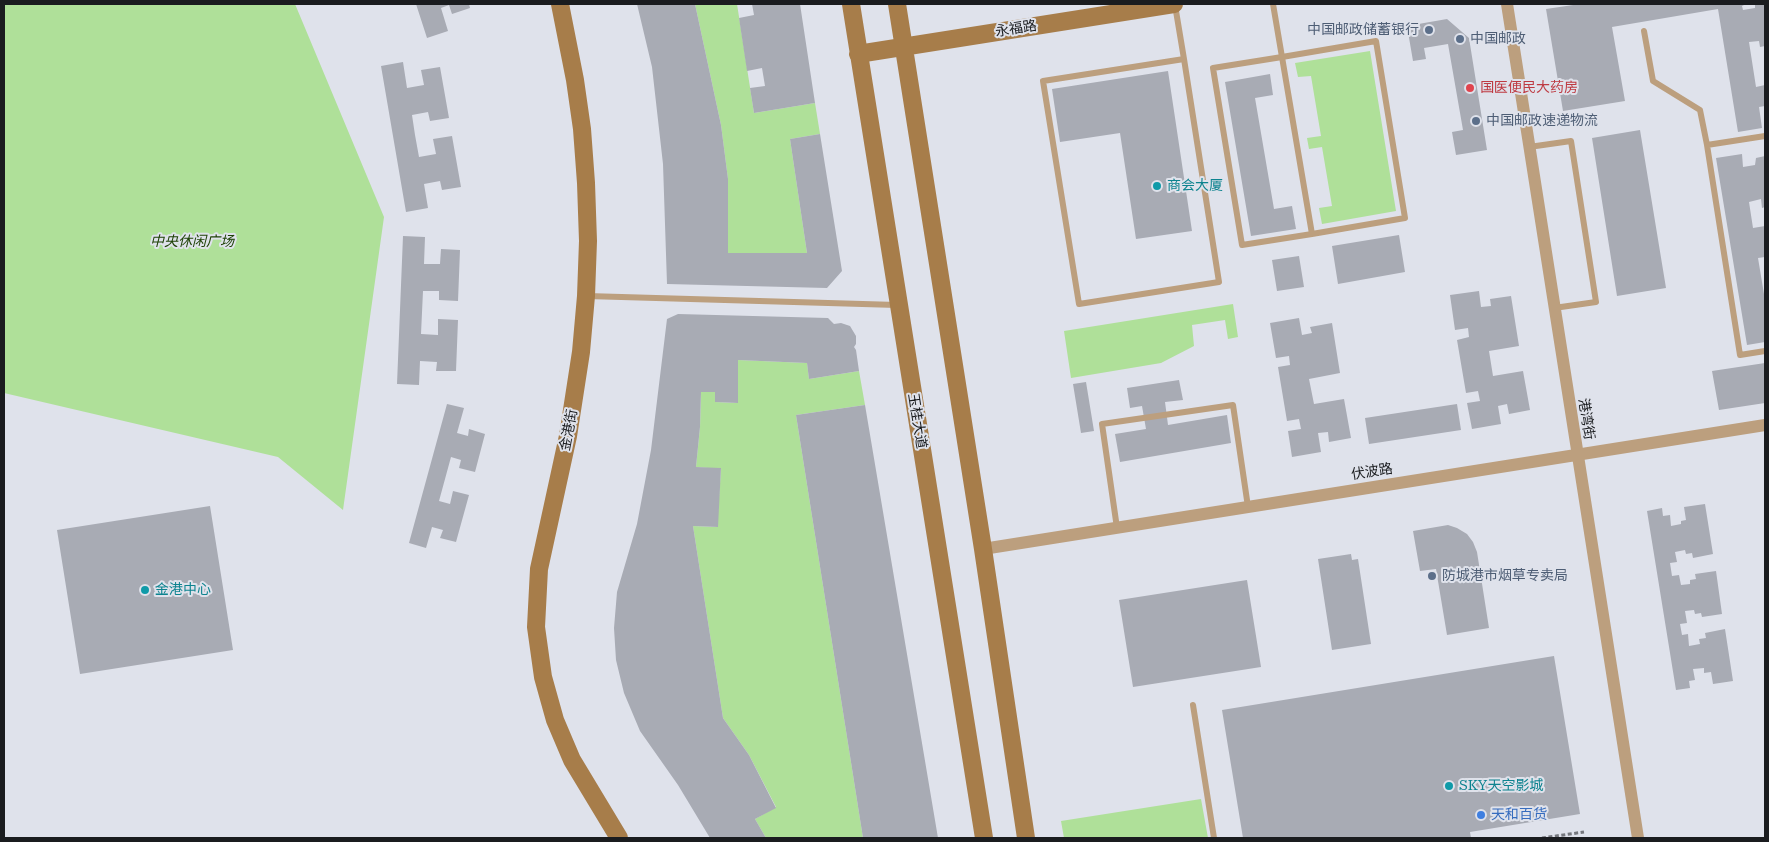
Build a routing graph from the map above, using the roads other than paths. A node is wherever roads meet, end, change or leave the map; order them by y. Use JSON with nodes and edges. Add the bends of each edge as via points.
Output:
{"nodes":[{"id":1,"x":560,"y":4,"type":"edge"},
{"id":2,"x":850,"y":4,"type":"edge"},
{"id":3,"x":897,"y":4,"type":"edge"},
{"id":4,"x":1174,"y":4,"type":"edge"},
{"id":5,"x":1273,"y":4,"type":"edge"},
{"id":6,"x":1507,"y":4,"type":"edge"},
{"id":7,"x":1644,"y":31,"type":"dead end"},
{"id":8,"x":903,"y":46,"type":"junction"},
{"id":9,"x":858,"y":54,"type":"junction"},
{"id":10,"x":1282,"y":57,"type":"junction"},
{"id":11,"x":1184,"y":59,"type":"junction"},
{"id":12,"x":1765,"y":136,"type":"edge"},
{"id":13,"x":1707,"y":145,"type":"junction"},
{"id":14,"x":1529,"y":147,"type":"junction"},
{"id":15,"x":1312,"y":234,"type":"junction"},
{"id":16,"x":586,"y":296,"type":"junction"},
{"id":17,"x":898,"y":305,"type":"junction"},
{"id":18,"x":1554,"y":308,"type":"junction"},
{"id":19,"x":1765,"y":351,"type":"edge"},
{"id":20,"x":1765,"y":425,"type":"edge"},
{"id":21,"x":1576,"y":454,"type":"junction"},
{"id":22,"x":1248,"y":507,"type":"junction"},
{"id":23,"x":1117,"y":528,"type":"junction"},
{"id":24,"x":983,"y":549,"type":"junction"},
{"id":25,"x":1193,"y":705,"type":"dead end"},
{"id":26,"x":619,"y":838,"type":"edge"},
{"id":27,"x":984,"y":838,"type":"edge"},
{"id":28,"x":1026,"y":838,"type":"edge"},
{"id":29,"x":1214,"y":838,"type":"edge"},
{"id":30,"x":1638,"y":838,"type":"edge"}],
"edges":[{"from":1,"to":16,"type":"main road","name":"金港街","via":[[582,129],[588,241]]},
{"from":2,"to":9,"type":"main road","name":"玉桂大道"},
{"from":3,"to":8,"type":"main road"},
{"from":4,"to":8,"type":"main road","name":"永福路"},
{"from":4,"to":11,"type":"lane"},
{"from":5,"to":10,"type":"lane"},
{"from":6,"to":14,"type":"street","name":"港湾街"},
{"from":7,"to":13,"type":"lane","via":[[1653,81],[1700,110]]},
{"from":8,"to":9,"type":"main road","name":"永福路"},
{"from":8,"to":24,"type":"main road"},
{"from":9,"to":17,"type":"main road","name":"玉桂大道"},
{"from":10,"to":15,"type":"lane"},
{"from":10,"to":15,"type":"lane","via":[[1213,68],[1242,245]]},
{"from":10,"to":15,"type":"lane","via":[[1376,41],[1405,218]]},
{"from":11,"to":11,"type":"lane","via":[[1219,282],[1078,304],[1043,81]]},
{"from":12,"to":13,"type":"lane"},
{"from":13,"to":19,"type":"lane","via":[[1740,355]]},
{"from":14,"to":18,"type":"street","name":"港湾街"},
{"from":14,"to":18,"type":"lane","via":[[1571,141],[1596,302]]},
{"from":16,"to":17,"type":"lane"},
{"from":16,"to":26,"type":"main road","name":"金港街","via":[[570,427],[539,569],[536,627],[543,677],[555,720],[572,760]]},
{"from":17,"to":27,"type":"main road","name":"玉桂大道"},
{"from":18,"to":21,"type":"street","name":"港湾街"},
{"from":20,"to":21,"type":"street","name":"伏波路"},
{"from":21,"to":22,"type":"street","name":"伏波路"},
{"from":21,"to":30,"type":"street","name":"港湾街"},
{"from":22,"to":23,"type":"street","name":"伏波路"},
{"from":22,"to":23,"type":"lane","via":[[1233,405],[1102,424]]},
{"from":23,"to":24,"type":"street","name":"伏波路"},
{"from":24,"to":28,"type":"main road"},
{"from":25,"to":29,"type":"lane"}]}
